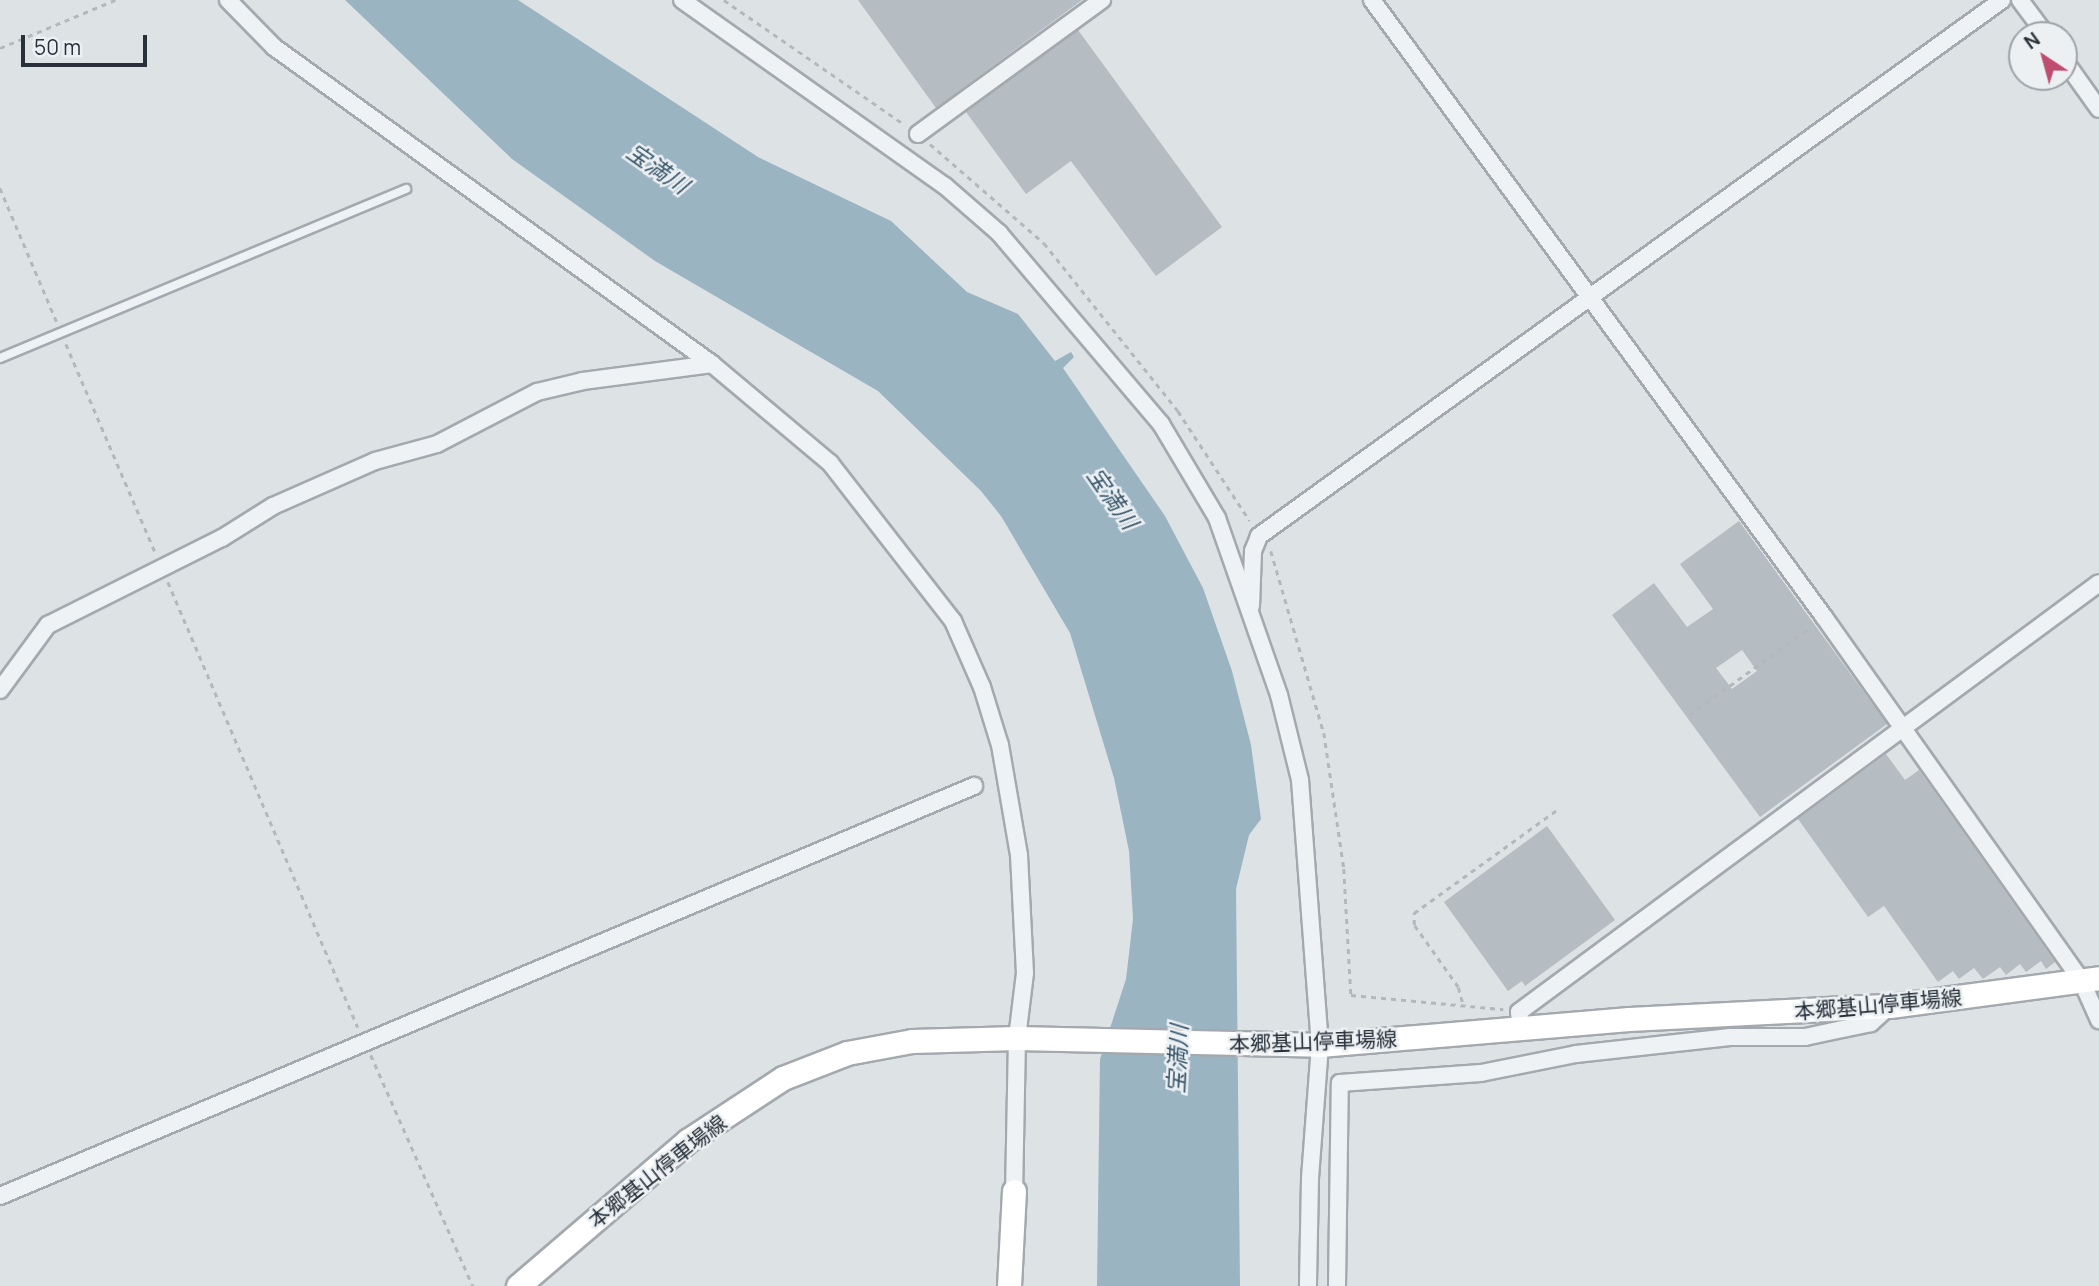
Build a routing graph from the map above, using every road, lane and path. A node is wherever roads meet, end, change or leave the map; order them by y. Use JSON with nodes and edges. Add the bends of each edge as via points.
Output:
{"nodes":[{"id":1,"x":115,"y":0,"type":"edge"},
{"id":2,"x":228,"y":0,"type":"edge"},
{"id":3,"x":682,"y":0,"type":"edge"},
{"id":4,"x":724,"y":0,"type":"edge"},
{"id":5,"x":1102,"y":0,"type":"edge"},
{"id":6,"x":1372,"y":0,"type":"edge"},
{"id":7,"x":2002,"y":0,"type":"edge"},
{"id":8,"x":2020,"y":0,"type":"edge"},
{"id":9,"x":2036,"y":21,"type":"edge"},
{"id":10,"x":0,"y":48,"type":"edge"},
{"id":11,"x":2078,"y":80,"type":"edge"},
{"id":12,"x":2099,"y":109,"type":"edge"},
{"id":13,"x":918,"y":134,"type":"junction"},
{"id":14,"x":0,"y":188,"type":"edge"},
{"id":15,"x":406,"y":189,"type":"dead end"},
{"id":16,"x":1588,"y":297,"type":"junction"},
{"id":17,"x":61,"y":333,"type":"junction"},
{"id":18,"x":0,"y":358,"type":"edge"},
{"id":19,"x":712,"y":364,"type":"junction"},
{"id":20,"x":1259,"y":536,"type":"junction"},
{"id":21,"x":162,"y":568,"type":"junction"},
{"id":22,"x":2099,"y":583,"type":"edge"},
{"id":23,"x":1250,"y":612,"type":"junction"},
{"id":24,"x":1825,"y":617,"type":"junction"},
{"id":25,"x":0,"y":690,"type":"edge"},
{"id":26,"x":1689,"y":715,"type":"dead end"},
{"id":27,"x":1901,"y":726,"type":"junction"},
{"id":28,"x":974,"y":786,"type":"dead end"},
{"id":29,"x":1557,"y":810,"type":"dead end"},
{"id":30,"x":2090,"y":980,"type":"edge"},
{"id":31,"x":1462,"y":1002,"type":"junction"},
{"id":32,"x":1890,"y":1006,"type":"junction"},
{"id":33,"x":2099,"y":1020,"type":"edge"},
{"id":34,"x":1520,"y":1021,"type":"junction"},
{"id":35,"x":1022,"y":1038,"type":"junction"},
{"id":36,"x":364,"y":1039,"type":"junction"},
{"id":37,"x":1320,"y":1045,"type":"junction"},
{"id":38,"x":1014,"y":1191,"type":"joint"},
{"id":39,"x":0,"y":1196,"type":"edge"},
{"id":40,"x":473,"y":1286,"type":"edge"},
{"id":41,"x":519,"y":1286,"type":"edge"},
{"id":42,"x":1009,"y":1286,"type":"edge"},
{"id":43,"x":1308,"y":1286,"type":"edge"},
{"id":44,"x":1337,"y":1286,"type":"edge"}],
"edges":[{"from":1,"to":10,"type":"path"},
{"from":2,"to":19,"type":"street","via":[[274,47]]},
{"from":3,"to":23,"type":"street","via":[[945,186],[1032,267],[1191,468],[1217,517]]},
{"from":4,"to":13,"type":"path"},
{"from":5,"to":13,"type":"street"},
{"from":6,"to":16,"type":"street"},
{"from":7,"to":16,"type":"street"},
{"from":8,"to":9,"type":"street"},
{"from":11,"to":12,"type":"street"},
{"from":13,"to":20,"type":"path","via":[[1044,243],[1178,411]]},
{"from":14,"to":17,"type":"path"},
{"from":15,"to":17,"type":"lane"},
{"from":16,"to":20,"type":"street"},
{"from":16,"to":24,"type":"street"},
{"from":17,"to":18,"type":"lane"},
{"from":17,"to":21,"type":"path"},
{"from":19,"to":21,"type":"street","via":[[583,381],[537,392],[437,444],[375,461],[273,506]]},
{"from":19,"to":35,"type":"street","via":[[831,463],[953,621],[982,687],[1000,745],[1018,855],[1025,973]]},
{"from":20,"to":23,"type":"street","via":[[1253,551],[1256,576]]},
{"from":20,"to":31,"type":"path","via":[[1268,542],[1277,567],[1324,733],[1345,869],[1351,995]]},
{"from":21,"to":25,"type":"street","via":[[48,625]]},
{"from":21,"to":36,"type":"path"},
{"from":22,"to":27,"type":"street"},
{"from":23,"to":37,"type":"street","via":[[1279,695],[1300,780]]},
{"from":24,"to":26,"type":"path"},
{"from":24,"to":27,"type":"street"},
{"from":27,"to":30,"type":"street"},
{"from":27,"to":34,"type":"street"},
{"from":28,"to":36,"type":"street"},
{"from":29,"to":31,"type":"path","via":[[1414,913],[1414,925],[1458,988]]},
{"from":30,"to":32,"type":"main road","name":"本郷基山停車場線"},
{"from":30,"to":33,"type":"street"},
{"from":31,"to":34,"type":"path"},
{"from":32,"to":34,"type":"main road","name":"本郷基山停車場線"},
{"from":32,"to":44,"type":"street","via":[[1871,1023],[1805,1037],[1730,1037],[1576,1055],[1481,1073],[1340,1083]]},
{"from":34,"to":37,"type":"main road","name":"本郷基山停車場線"},
{"from":35,"to":37,"type":"main road","name":"本郷基山停車場線"},
{"from":35,"to":38,"type":"street"},
{"from":35,"to":41,"type":"main road","name":"本郷基山停車場線","via":[[912,1041],[847,1053],[783,1078],[687,1141]]},
{"from":36,"to":39,"type":"street"},
{"from":36,"to":40,"type":"path"},
{"from":37,"to":43,"type":"street"},
{"from":38,"to":42,"type":"main road"}]}
